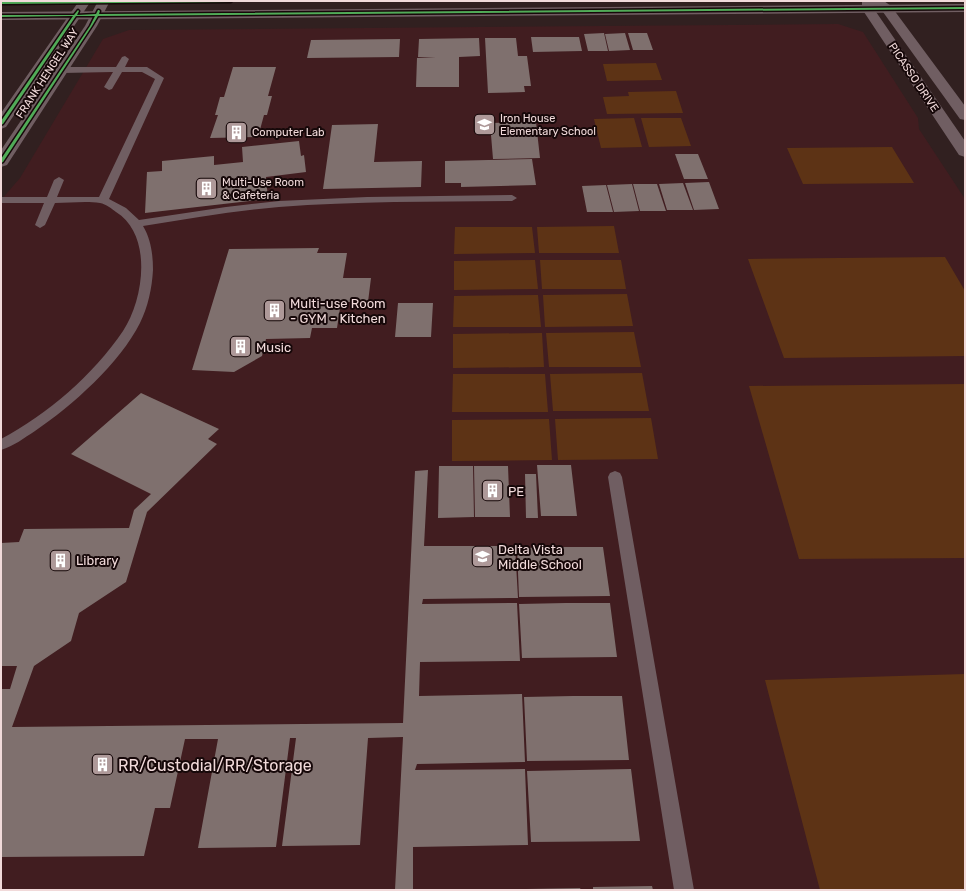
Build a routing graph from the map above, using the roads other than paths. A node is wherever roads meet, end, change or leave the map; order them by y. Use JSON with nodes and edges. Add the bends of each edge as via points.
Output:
{"nodes":[{"id":1,"x":231,"y":1,"type":"edge"},
{"id":2,"x":85,"y":2,"type":"edge"},
{"id":3,"x":103,"y":2,"type":"edge"},
{"id":4,"x":1,"y":3,"type":"edge"},
{"id":5,"x":875,"y":5,"type":"edge"},
{"id":6,"x":965,"y":8,"type":"edge"},
{"id":7,"x":96,"y":15,"type":"junction"},
{"id":8,"x":1,"y":16,"type":"edge"},
{"id":9,"x":75,"y":16,"type":"junction"},
{"id":10,"x":122,"y":64,"type":"junction"},
{"id":11,"x":62,"y":70,"type":"junction"},
{"id":12,"x":109,"y":87,"type":"dead end"},
{"id":13,"x":965,"y":116,"type":"edge"},
{"id":14,"x":1,"y":124,"type":"edge"},
{"id":15,"x":965,"y":152,"type":"edge"},
{"id":16,"x":1,"y":162,"type":"edge"},
{"id":17,"x":59,"y":180,"type":"dead end"},
{"id":18,"x":512,"y":198,"type":"dead end"},
{"id":19,"x":1,"y":200,"type":"edge"},
{"id":20,"x":51,"y":200,"type":"junction"},
{"id":21,"x":103,"y":200,"type":"junction"},
{"id":22,"x":138,"y":224,"type":"junction"},
{"id":23,"x":40,"y":225,"type":"dead end"},
{"id":24,"x":1,"y":445,"type":"edge"},
{"id":25,"x":615,"y":477,"type":"dead end"},
{"id":26,"x":684,"y":890,"type":"edge"}],
"edges":[{"from":1,"to":3,"type":"street"},
{"from":2,"to":3,"type":"street"},
{"from":2,"to":4,"type":"street"},
{"from":2,"to":9,"type":"street","name":"FRANK HENGEL WAY"},
{"from":3,"to":7,"type":"street","name":"FRANK HENGEL WAY"},
{"from":5,"to":6,"type":"street"},
{"from":5,"to":7,"type":"street"},
{"from":5,"to":13,"type":"street","name":"PICASSO DRIVE"},
{"from":5,"to":15,"type":"street","name":"PICASSO DRIVE"},
{"from":7,"to":9,"type":"street"},
{"from":7,"to":11,"type":"street","name":"FRANK HENGEL WAY"},
{"from":8,"to":9,"type":"street"},
{"from":9,"to":14,"type":"street","name":"FRANK HENGEL WAY"},
{"from":10,"to":11,"type":"lane"},
{"from":10,"to":12,"type":"lane"},
{"from":10,"to":21,"type":"lane","via":[[144,69],[160,78]]},
{"from":11,"to":16,"type":"street","name":"FRANK HENGEL WAY"},
{"from":17,"to":20,"type":"lane"},
{"from":18,"to":22,"type":"lane","via":[[355,199],[279,204],[220,210]]},
{"from":19,"to":20,"type":"lane"},
{"from":20,"to":21,"type":"lane"},
{"from":20,"to":23,"type":"lane"},
{"from":21,"to":22,"type":"lane","via":[[121,208]]},
{"from":22,"to":24,"type":"lane","via":[[147,248],[147,278],[136,319],[103,365],[70,399],[44,419]]},
{"from":25,"to":26,"type":"lane"}]}
